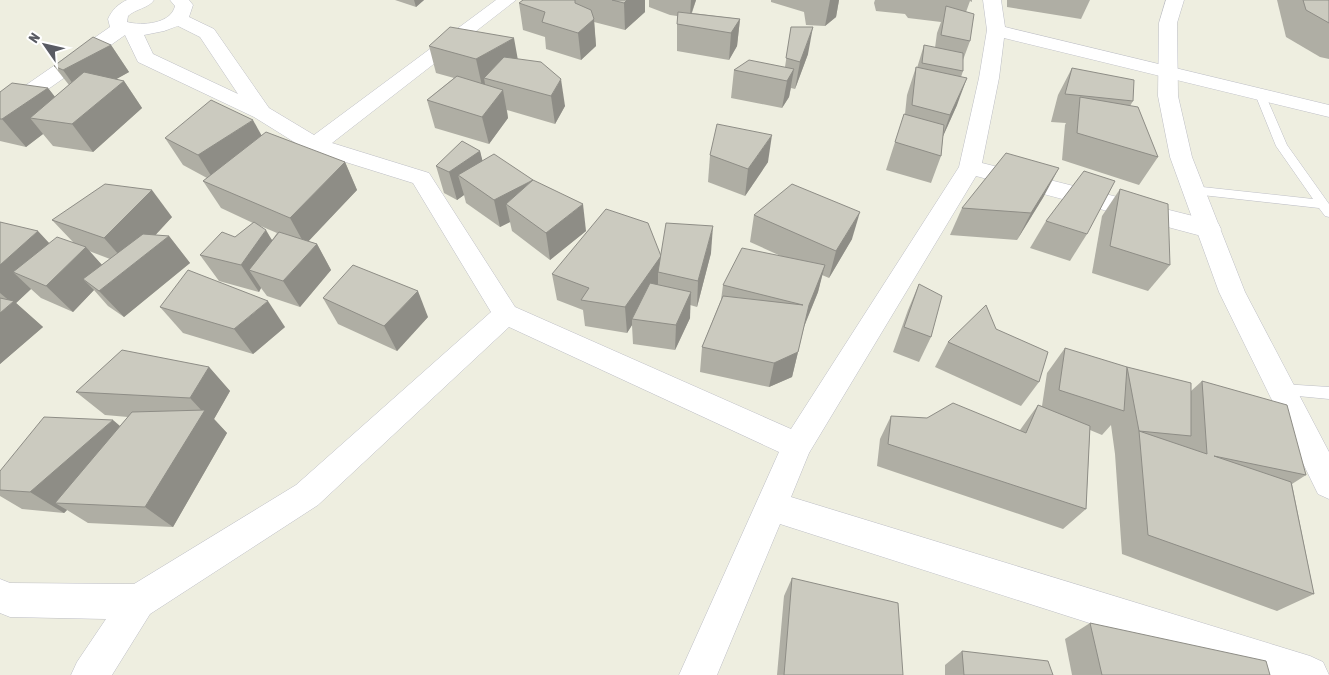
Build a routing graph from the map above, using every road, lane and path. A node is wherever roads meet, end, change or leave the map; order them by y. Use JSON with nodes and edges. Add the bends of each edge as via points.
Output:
{"nodes":[{"id":1,"x":145,"y":0,"type":"edge"},
{"id":2,"x":507,"y":0,"type":"edge"},
{"id":3,"x":992,"y":0,"type":"edge"},
{"id":4,"x":1175,"y":0,"type":"edge"},
{"id":5,"x":178,"y":9,"type":"edge"},
{"id":6,"x":121,"y":18,"type":"junction"},
{"id":7,"x":996,"y":30,"type":"junction"},
{"id":8,"x":1168,"y":72,"type":"junction"},
{"id":9,"x":1260,"y":94,"type":"junction"},
{"id":10,"x":1329,"y":111,"type":"edge"},
{"id":11,"x":261,"y":112,"type":"junction"},
{"id":12,"x":0,"y":113,"type":"edge"},
{"id":13,"x":316,"y":145,"type":"junction"},
{"id":14,"x":970,"y":167,"type":"junction"},
{"id":15,"x":1193,"y":190,"type":"junction"},
{"id":16,"x":1326,"y":208,"type":"edge"},
{"id":17,"x":1208,"y":229,"type":"junction"},
{"id":18,"x":506,"y":314,"type":"junction"},
{"id":19,"x":1282,"y":390,"type":"junction"},
{"id":20,"x":1329,"y":393,"type":"edge"},
{"id":21,"x":796,"y":446,"type":"junction"},
{"id":22,"x":1329,"y":484,"type":"edge"},
{"id":23,"x":771,"y":506,"type":"junction"},
{"id":24,"x":0,"y":596,"type":"edge"},
{"id":25,"x":138,"y":602,"type":"junction"},
{"id":26,"x":90,"y":675,"type":"edge"},
{"id":27,"x":698,"y":675,"type":"edge"},
{"id":28,"x":1310,"y":675,"type":"edge"}],
"edges":[{"from":1,"to":6,"type":"street"},
{"from":2,"to":13,"type":"street"},
{"from":3,"to":7,"type":"street"},
{"from":4,"to":8,"type":"street","via":[[1168,23]]},
{"from":5,"to":6,"type":"street","via":[[152,29]]},
{"from":5,"to":11,"type":"street","via":[[207,34]]},
{"from":6,"to":11,"type":"street","via":[[145,58]]},
{"from":6,"to":12,"type":"street"},
{"from":7,"to":8,"type":"street"},
{"from":7,"to":14,"type":"street"},
{"from":8,"to":9,"type":"street"},
{"from":8,"to":15,"type":"street","via":[[1168,96],[1179,148]]},
{"from":9,"to":10,"type":"street"},
{"from":9,"to":16,"type":"lane","via":[[1282,146]]},
{"from":11,"to":13,"type":"street"},
{"from":13,"to":18,"type":"street","via":[[421,178]]},
{"from":14,"to":17,"type":"street"},
{"from":14,"to":21,"type":"street"},
{"from":15,"to":16,"type":"lane"},
{"from":15,"to":17,"type":"street"},
{"from":17,"to":19,"type":"street","via":[[1232,292]]},
{"from":18,"to":21,"type":"street"},
{"from":18,"to":25,"type":"street","via":[[307,495]]},
{"from":19,"to":20,"type":"lane"},
{"from":19,"to":22,"type":"street"},
{"from":21,"to":23,"type":"street"},
{"from":23,"to":27,"type":"street"},
{"from":23,"to":28,"type":"street"},
{"from":24,"to":25,"type":"street","via":[[10,600]]},
{"from":25,"to":26,"type":"street"}]}
